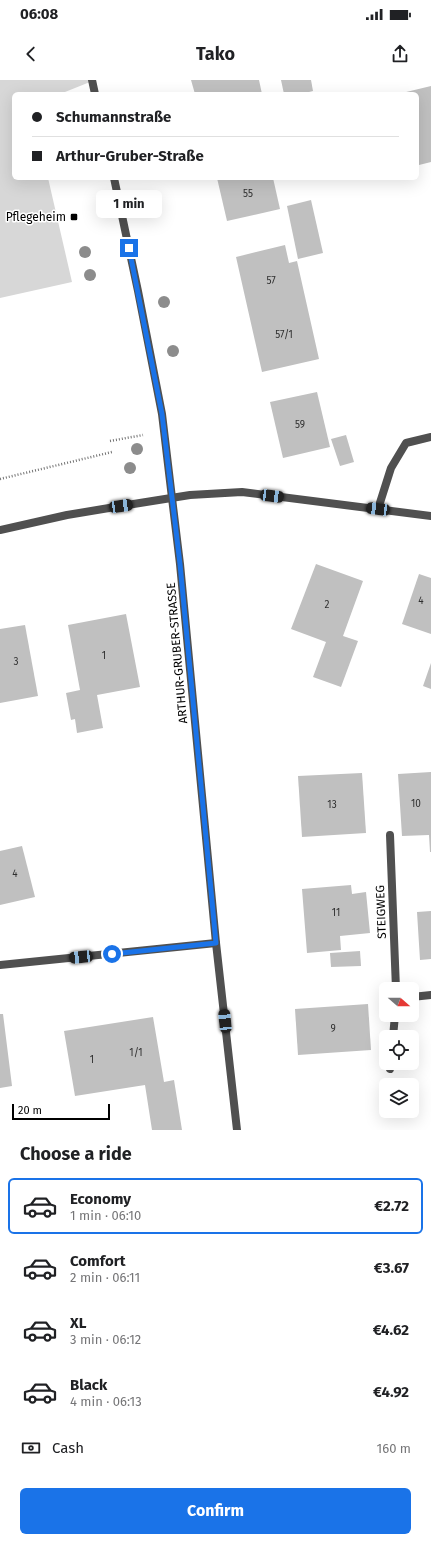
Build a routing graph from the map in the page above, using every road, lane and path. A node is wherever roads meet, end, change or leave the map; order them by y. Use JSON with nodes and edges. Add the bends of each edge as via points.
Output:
{"nodes":[{"id":1,"x":92,"y":80,"type":"edge"},
{"id":2,"x":95,"y":92,"type":"edge"},
{"id":3,"x":114,"y":180,"type":"edge"},
{"id":4,"x":164,"y":431,"type":"junction"},
{"id":5,"x":431,"y":436,"type":"edge"},
{"id":6,"x":110,"y":441,"type":"dead end"},
{"id":7,"x":112,"y":452,"type":"dead end"},
{"id":8,"x":0,"y":479,"type":"edge"},
{"id":9,"x":172,"y":498,"type":"junction"},
{"id":10,"x":378,"y":509,"type":"junction"},
{"id":11,"x":431,"y":516,"type":"edge"},
{"id":12,"x":0,"y":530,"type":"edge"},
{"id":13,"x":390,"y":835,"type":"dead end"},
{"id":14,"x":216,"y":943,"type":"junction"},
{"id":15,"x":0,"y":965,"type":"edge"},
{"id":16,"x":396,"y":982,"type":"edge"},
{"id":17,"x":431,"y":995,"type":"edge"},
{"id":18,"x":419,"y":996,"type":"edge"},
{"id":19,"x":236,"y":1130,"type":"edge"}],
"edges":[{"from":1,"to":2,"type":"street"},
{"from":3,"to":4,"type":"street","name":"ARTHUR-GRUBER-STRASSE"},
{"from":4,"to":6,"type":"path"},
{"from":4,"to":9,"type":"street","name":"ARTHUR-GRUBER-STRASSE"},
{"from":5,"to":10,"type":"street","via":[[406,443],[391,468]]},
{"from":7,"to":8,"type":"path"},
{"from":9,"to":10,"type":"street","via":[[242,492]]},
{"from":9,"to":12,"type":"street","via":[[87,511]]},
{"from":9,"to":14,"type":"street","name":"ARTHUR-GRUBER-STRASSE"},
{"from":10,"to":11,"type":"street"},
{"from":13,"to":16,"type":"street","name":"STEIGWEG"},
{"from":14,"to":15,"type":"street"},
{"from":14,"to":19,"type":"street","name":"ARTHUR-GRUBER-STRASSE"},
{"from":17,"to":18,"type":"street"}]}
